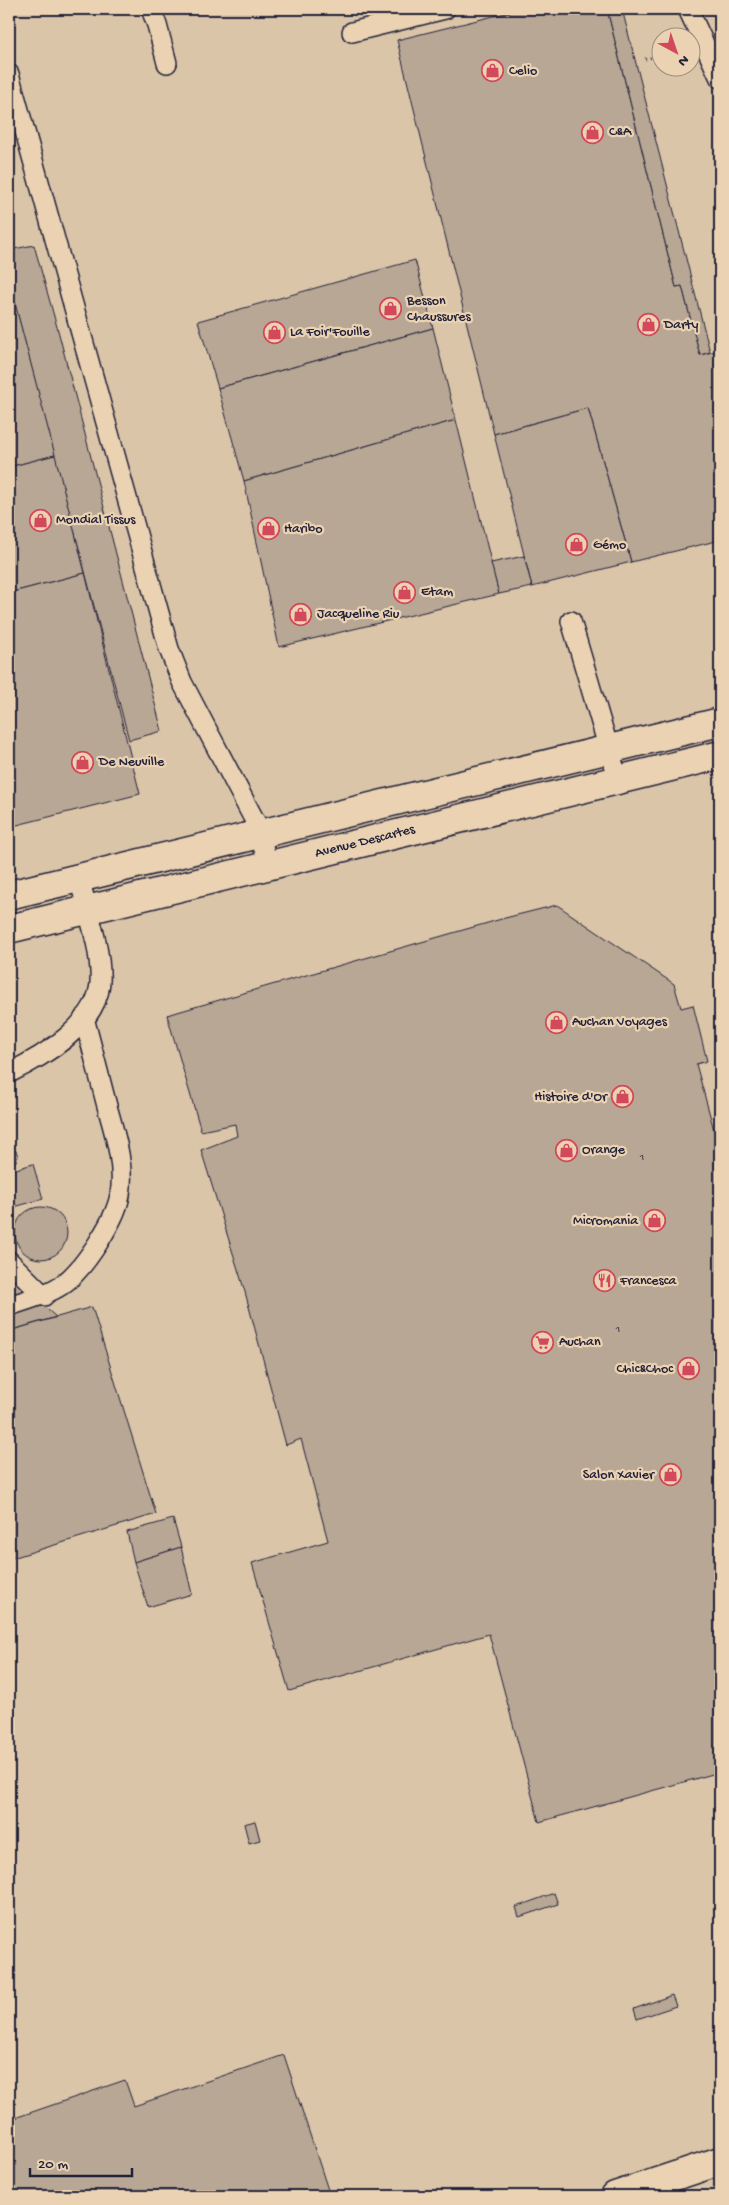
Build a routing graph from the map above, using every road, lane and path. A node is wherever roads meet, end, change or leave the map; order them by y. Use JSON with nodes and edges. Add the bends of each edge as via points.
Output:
{"nodes":[{"id":1,"x":151,"y":9,"type":"edge"},
{"id":2,"x":445,"y":9,"type":"edge"},
{"id":3,"x":688,"y":9,"type":"edge"},
{"id":4,"x":352,"y":32,"type":"dead end"},
{"id":5,"x":652,"y":57,"type":"edge"},
{"id":6,"x":645,"y":59,"type":"dead end"},
{"id":7,"x":167,"y":63,"type":"dead end"},
{"id":8,"x":9,"y":74,"type":"edge"},
{"id":9,"x":720,"y":78,"type":"edge"},
{"id":10,"x":571,"y":621,"type":"dead end"},
{"id":11,"x":720,"y":722,"type":"edge"},
{"id":12,"x":608,"y":749,"type":"junction"},
{"id":13,"x":720,"y":755,"type":"edge"},
{"id":14,"x":618,"y":780,"type":"junction"},
{"id":15,"x":259,"y":834,"type":"junction"},
{"id":16,"x":269,"y":866,"type":"junction"},
{"id":17,"x":78,"y":878,"type":"junction"},
{"id":18,"x":9,"y":896,"type":"edge"},
{"id":19,"x":87,"y":910,"type":"junction"},
{"id":20,"x":9,"y":929,"type":"edge"},
{"id":21,"x":84,"y":1018,"type":"junction"},
{"id":22,"x":9,"y":1073,"type":"edge"},
{"id":23,"x":9,"y":1261,"type":"edge"},
{"id":24,"x":44,"y":1296,"type":"junction"},
{"id":25,"x":10,"y":1304,"type":"edge"},
{"id":26,"x":720,"y":2161,"type":"edge"},
{"id":27,"x":615,"y":2196,"type":"edge"}],
"edges":[{"from":1,"to":7,"type":"lane"},
{"from":2,"to":4,"type":"lane"},
{"from":3,"to":9,"type":"lane"},
{"from":5,"to":6,"type":"path"},
{"from":8,"to":15,"type":"lane","via":[[172,657],[250,810]]},
{"from":10,"to":12,"type":"lane"},
{"from":11,"to":12,"type":"street"},
{"from":12,"to":14,"type":"lane"},
{"from":12,"to":15,"type":"street"},
{"from":13,"to":14,"type":"street","name":"Avenue Descartes"},
{"from":14,"to":16,"type":"street","name":"Avenue Descartes"},
{"from":15,"to":16,"type":"lane"},
{"from":15,"to":17,"type":"street"},
{"from":16,"to":19,"type":"street","name":"Avenue Descartes"},
{"from":17,"to":18,"type":"street"},
{"from":17,"to":19,"type":"lane"},
{"from":19,"to":20,"type":"street","name":"Avenue Descartes"},
{"from":19,"to":21,"type":"lane","via":[[100,985]]},
{"from":21,"to":22,"type":"lane","via":[[55,1048]]},
{"from":21,"to":24,"type":"lane","via":[[118,1148],[122,1181],[120,1197],[108,1226],[86,1261],[67,1282]]},
{"from":23,"to":24,"type":"lane"},
{"from":24,"to":25,"type":"lane"},
{"from":26,"to":27,"type":"street"}]}
